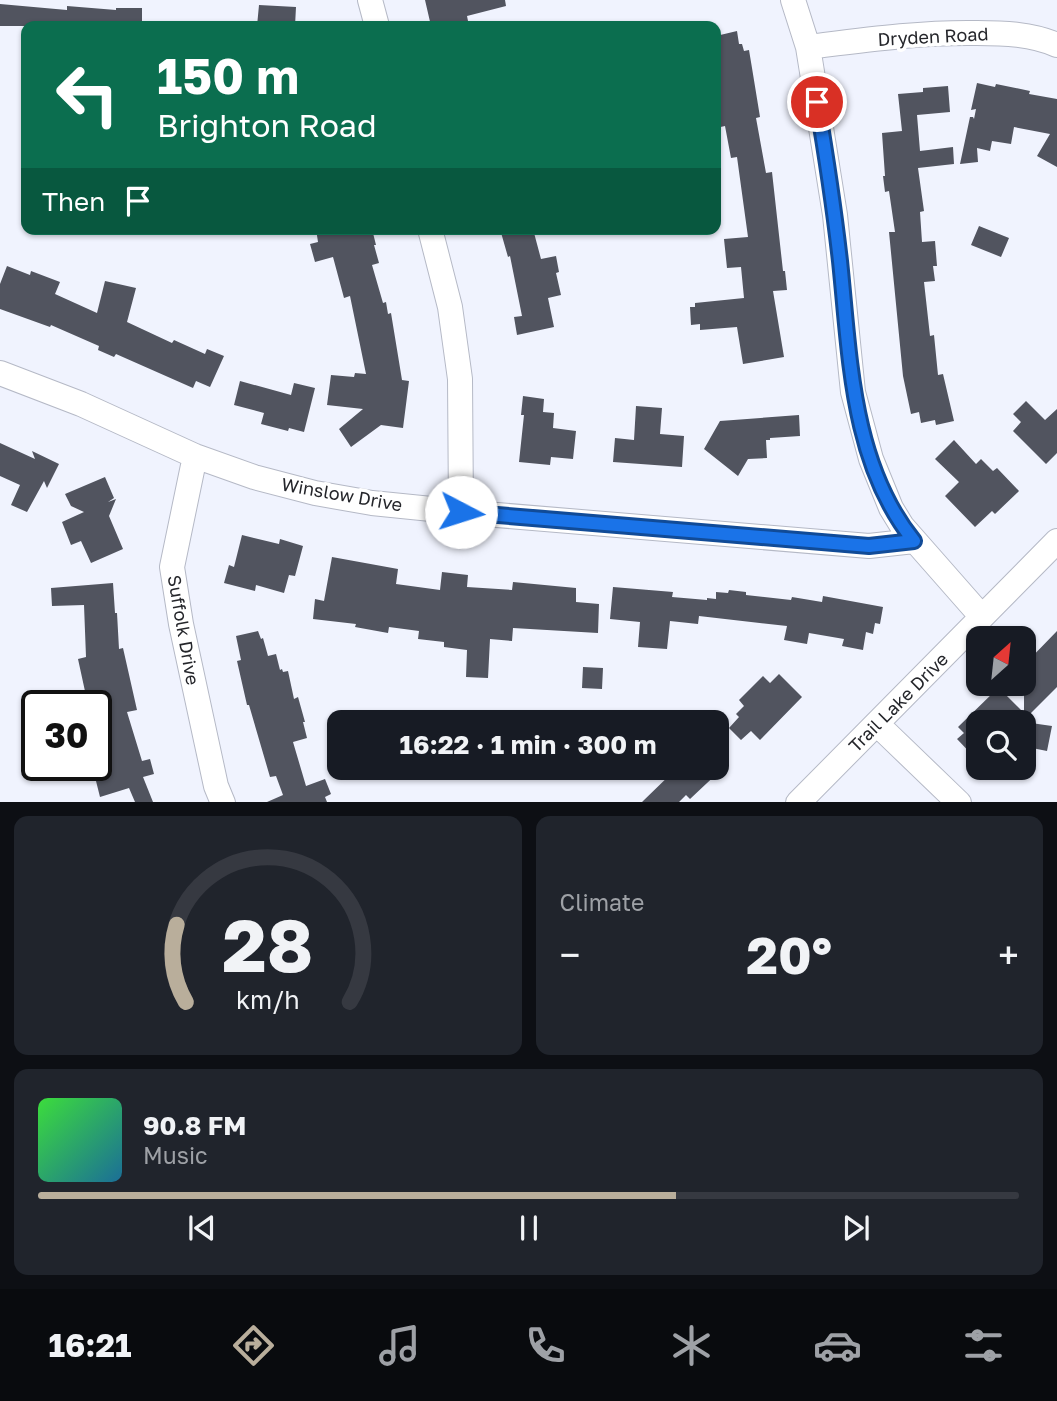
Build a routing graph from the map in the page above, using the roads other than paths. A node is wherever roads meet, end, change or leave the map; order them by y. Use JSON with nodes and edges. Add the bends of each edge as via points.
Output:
{"nodes":[{"id":1,"x":370,"y":0,"type":"edge"},
{"id":2,"x":793,"y":0,"type":"edge"},
{"id":3,"x":376,"y":21,"type":"edge"},
{"id":4,"x":1057,"y":45,"type":"edge"},
{"id":5,"x":808,"y":47,"type":"junction"},
{"id":6,"x":432,"y":235,"type":"edge"},
{"id":7,"x":0,"y":373,"type":"edge"},
{"id":8,"x":195,"y":456,"type":"junction"},
{"id":9,"x":461,"y":512,"type":"junction"},
{"id":10,"x":914,"y":541,"type":"junction"},
{"id":11,"x":1057,"y":541,"type":"edge"},
{"id":12,"x":982,"y":617,"type":"junction"},
{"id":13,"x":877,"y":724,"type":"junction"},
{"id":14,"x":223,"y":802,"type":"edge"},
{"id":15,"x":799,"y":802,"type":"edge"},
{"id":16,"x":958,"y":802,"type":"edge"}],
"edges":[{"from":1,"to":3,"type":"street"},
{"from":2,"to":5,"type":"street"},
{"from":4,"to":5,"type":"street","name":"Dryden Road","via":[[999,33],[953,32]]},
{"from":5,"to":10,"type":"street","via":[[835,215],[853,393],[883,489]]},
{"from":6,"to":9,"type":"street","via":[[450,307],[460,379]]},
{"from":7,"to":8,"type":"street","name":"Winslow Drive"},
{"from":8,"to":9,"type":"street","name":"Winslow Drive","via":[[315,493]]},
{"from":8,"to":14,"type":"street","name":"Suffolk Drive","via":[[173,567],[181,624]]},
{"from":9,"to":10,"type":"street","name":"Winslow Drive","via":[[869,546]]},
{"from":10,"to":12,"type":"street"},
{"from":11,"to":12,"type":"street","name":"Trail Lake Drive"},
{"from":12,"to":13,"type":"street","name":"Trail Lake Drive"},
{"from":13,"to":15,"type":"street","name":"Trail Lake Drive"},
{"from":13,"to":16,"type":"street"}]}
